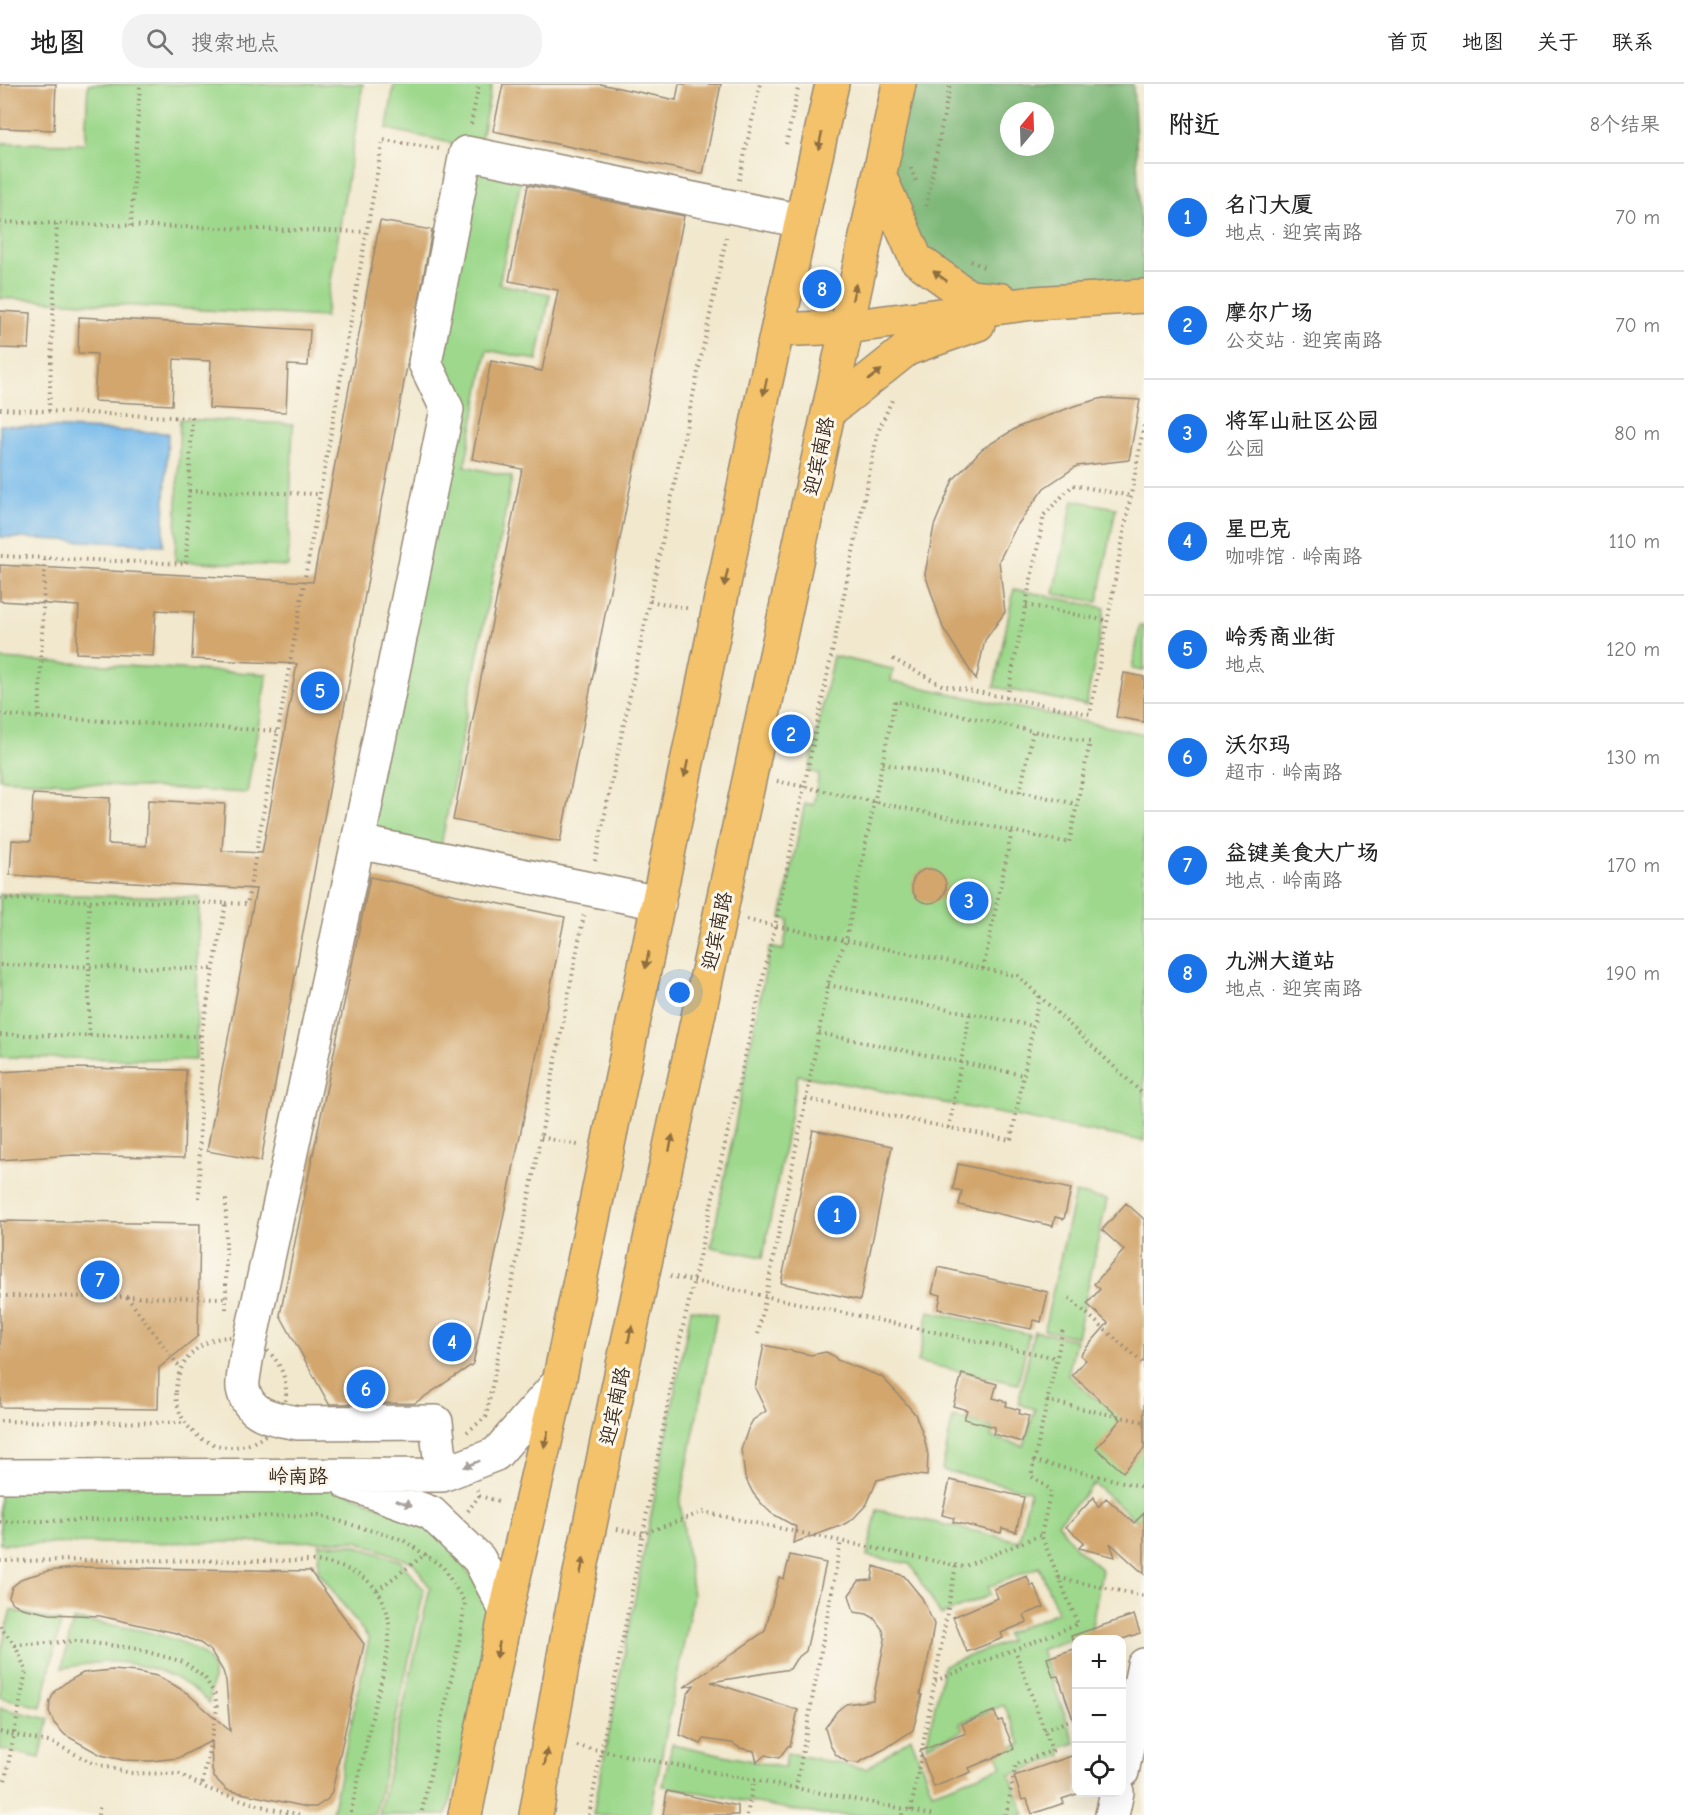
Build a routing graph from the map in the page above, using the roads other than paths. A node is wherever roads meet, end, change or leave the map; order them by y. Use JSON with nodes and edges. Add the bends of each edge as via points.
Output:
{"nodes":[{"id":1,"x":832,"y":84,"type":"edge"},
{"id":2,"x":899,"y":84,"type":"edge"},
{"id":3,"x":880,"y":177,"type":"junction"},
{"id":4,"x":802,"y":221,"type":"junction"},
{"id":5,"x":1144,"y":296,"type":"edge"},
{"id":6,"x":1034,"y":303,"type":"junction"},
{"id":7,"x":846,"y":327,"type":"junction"},
{"id":8,"x":778,"y":330,"type":"junction"},
{"id":9,"x":829,"y":411,"type":"junction"},
{"id":10,"x":358,"y":842,"type":"junction"},
{"id":11,"x":659,"y":903,"type":"junction"},
{"id":12,"x":559,"y":1382,"type":"junction"},
{"id":13,"x":440,"y":1463,"type":"junction"},
{"id":14,"x":0,"y":1476,"type":"edge"},
{"id":15,"x":330,"y":1476,"type":"junction"},
{"id":16,"x":506,"y":1611,"type":"junction"},
{"id":17,"x":1144,"y":1665,"type":"edge"},
{"id":18,"x":1126,"y":1753,"type":"edge"},
{"id":19,"x":1116,"y":1797,"type":"edge"},
{"id":20,"x":465,"y":1815,"type":"edge"},
{"id":21,"x":536,"y":1815,"type":"edge"},
{"id":22,"x":1112,"y":1815,"type":"edge"}],
"edges":[{"from":1,"to":4,"type":"main road","one_way":true},
{"from":2,"to":3,"type":"main road","name":"迎宾南路"},
{"from":6,"to":3,"type":"main road","one_way":true,"via":[[969,297],[916,259]]},
{"from":7,"to":3,"type":"main road","name":"迎宾南路","one_way":true},
{"from":4,"to":8,"type":"main road"},
{"from":4,"to":10,"type":"street","via":[[466,153],[425,363],[447,409]]},
{"from":5,"to":6,"type":"main road"},
{"from":6,"to":7,"type":"main road"},
{"from":9,"to":6,"type":"main road","one_way":true,"via":[[907,349]]},
{"from":7,"to":8,"type":"main road"},
{"from":7,"to":9,"type":"main road","name":"迎宾南路"},
{"from":8,"to":11,"type":"main road","one_way":true},
{"from":21,"to":9,"type":"main road","name":"迎宾南路","one_way":true,"via":[[570,1622]]},
{"from":10,"to":11,"type":"street"},
{"from":10,"to":13,"type":"street","via":[[243,1386],[248,1402],[264,1416],[279,1420],[436,1422]]},
{"from":11,"to":12,"type":"main road","one_way":true},
{"from":12,"to":13,"type":"street","name":"岭南路","one_way":true,"via":[[496,1454]]},
{"from":12,"to":16,"type":"main road","one_way":true},
{"from":13,"to":15,"type":"street","name":"岭南路"},
{"from":14,"to":15,"type":"street","name":"岭南路"},
{"from":15,"to":16,"type":"street","one_way":true,"via":[[431,1513],[479,1559]]},
{"from":16,"to":20,"type":"main road","one_way":true},
{"from":17,"to":18,"type":"street"},
{"from":19,"to":22,"type":"street"}]}
